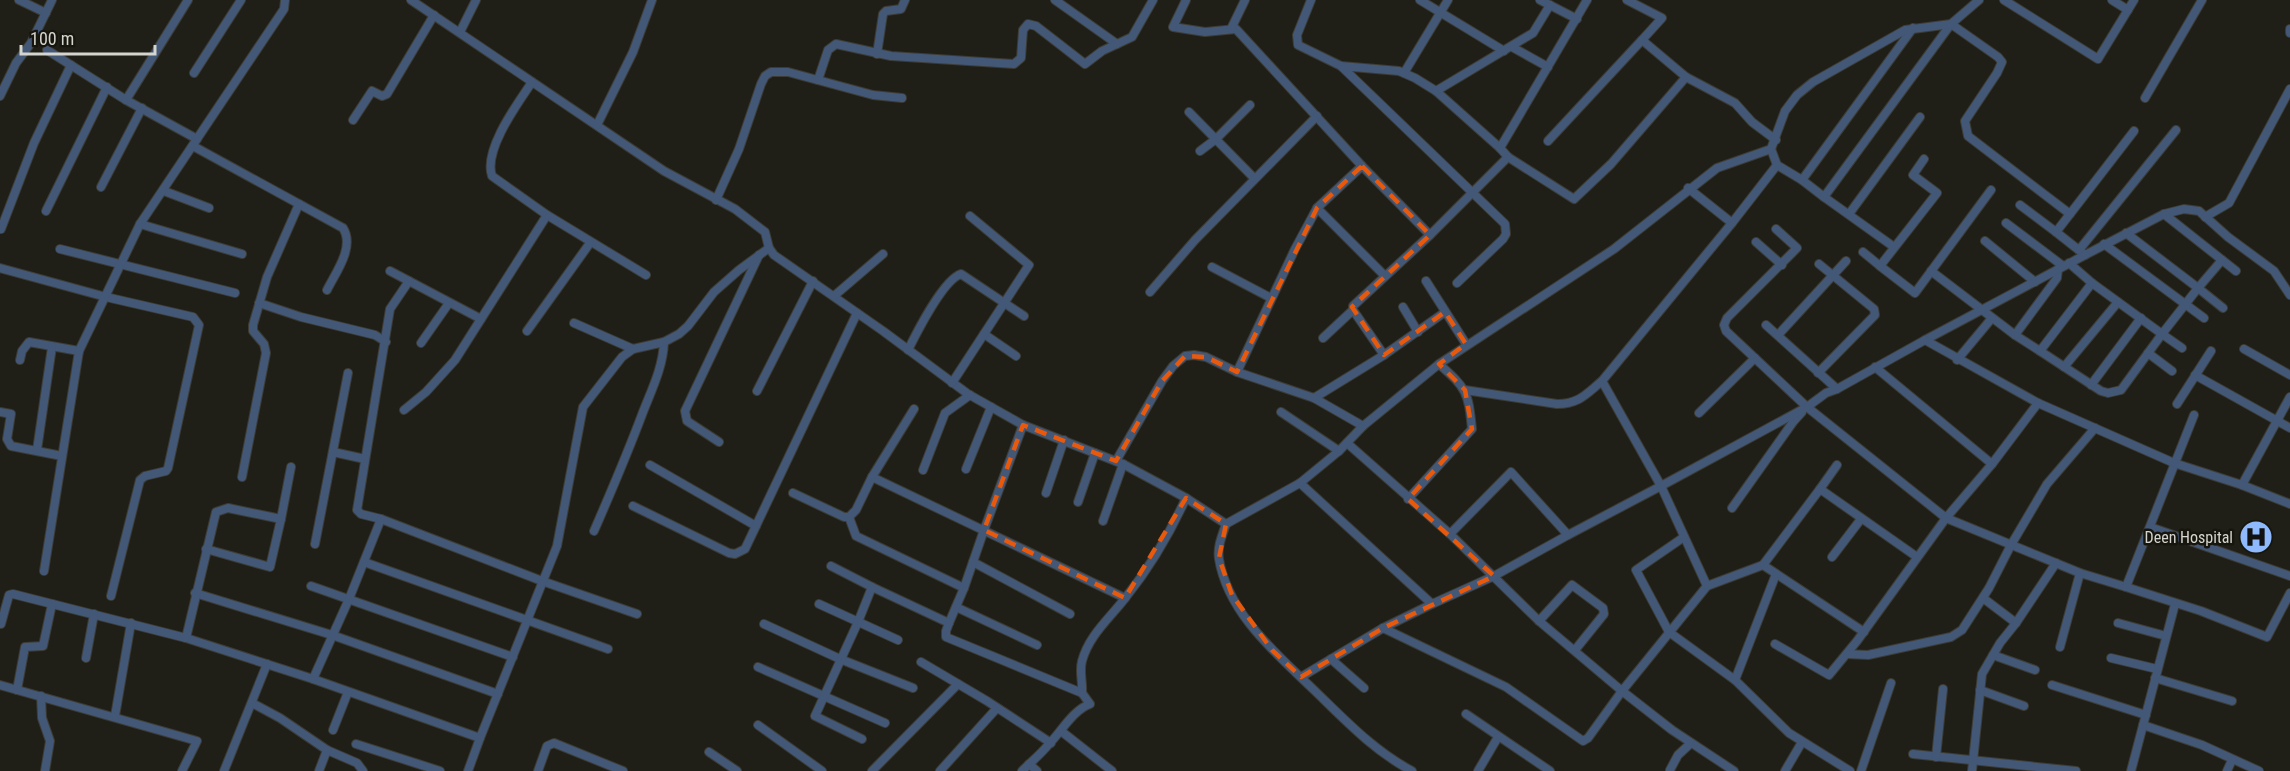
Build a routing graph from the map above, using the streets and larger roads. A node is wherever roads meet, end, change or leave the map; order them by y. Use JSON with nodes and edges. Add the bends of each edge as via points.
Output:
{"nodes":[{"id":1,"x":19,"y":0,"type":"edge"},
{"id":2,"x":52,"y":0,"type":"edge"},
{"id":3,"x":188,"y":0,"type":"edge"},
{"id":4,"x":242,"y":0,"type":"edge"},
{"id":5,"x":285,"y":0,"type":"edge"},
{"id":6,"x":411,"y":0,"type":"edge"},
{"id":7,"x":476,"y":0,"type":"edge"},
{"id":8,"x":652,"y":0,"type":"edge"},
{"id":9,"x":905,"y":0,"type":"edge"},
{"id":10,"x":1055,"y":0,"type":"edge"},
{"id":11,"x":1151,"y":0,"type":"edge"},
{"id":12,"x":1186,"y":0,"type":"edge"},
{"id":13,"x":1245,"y":0,"type":"edge"},
{"id":14,"x":1299,"y":0,"type":"edge"},
{"id":15,"x":1420,"y":0,"type":"edge"},
{"id":16,"x":1448,"y":0,"type":"edge"},
{"id":17,"x":1540,"y":0,"type":"edge"},
{"id":18,"x":1587,"y":0,"type":"edge"},
{"id":19,"x":1627,"y":0,"type":"edge"},
{"id":20,"x":1979,"y":0,"type":"edge"},
{"id":21,"x":2004,"y":0,"type":"edge"},
{"id":22,"x":2112,"y":0,"type":"edge"},
{"id":23,"x":2134,"y":0,"type":"edge"},
{"id":24,"x":2202,"y":0,"type":"edge"},
{"id":25,"x":1310,"y":3,"type":"edge"},
{"id":26,"x":1550,"y":5,"type":"junction"},
{"id":27,"x":2128,"y":10,"type":"junction"},
{"id":28,"x":1441,"y":11,"type":"junction"},
{"id":29,"x":46,"y":13,"type":"junction"},
{"id":30,"x":434,"y":15,"type":"junction"},
{"id":31,"x":1577,"y":19,"type":"junction"},
{"id":32,"x":1951,"y":24,"type":"junction"},
{"id":33,"x":1913,"y":28,"type":"junction"},
{"id":34,"x":1231,"y":29,"type":"junction"},
{"id":35,"x":460,"y":32,"type":"junction"},
{"id":36,"x":1642,"y":40,"type":"junction"},
{"id":37,"x":1117,"y":44,"type":"junction"},
{"id":38,"x":1508,"y":49,"type":"junction"},
{"id":39,"x":47,"y":50,"type":"dead end"},
{"id":40,"x":877,"y":54,"type":"junction"},
{"id":41,"x":71,"y":65,"type":"junction"},
{"id":42,"x":1341,"y":66,"type":"junction"},
{"id":43,"x":1548,"y":67,"type":"junction"},
{"id":44,"x":194,"y":73,"type":"dead end"},
{"id":45,"x":1404,"y":73,"type":"junction"},
{"id":46,"x":1686,"y":77,"type":"junction"},
{"id":47,"x":818,"y":80,"type":"junction"},
{"id":48,"x":532,"y":82,"type":"junction"},
{"id":49,"x":107,"y":87,"type":"junction"},
{"id":50,"x":2290,"y":89,"type":"edge"},
{"id":51,"x":1436,"y":92,"type":"junction"},
{"id":52,"x":0,"y":96,"type":"edge"},
{"id":53,"x":902,"y":98,"type":"dead end"},
{"id":54,"x":2145,"y":98,"type":"dead end"},
{"id":55,"x":126,"y":100,"type":"junction"},
{"id":56,"x":1250,"y":105,"type":"dead end"},
{"id":57,"x":142,"y":108,"type":"junction"},
{"id":58,"x":1189,"y":112,"type":"dead end"},
{"id":59,"x":1317,"y":116,"type":"junction"},
{"id":60,"x":1920,"y":117,"type":"dead end"},
{"id":61,"x":353,"y":120,"type":"dead end"},
{"id":62,"x":597,"y":125,"type":"junction"},
{"id":63,"x":2176,"y":130,"type":"dead end"},
{"id":64,"x":2134,"y":131,"type":"dead end"},
{"id":65,"x":1216,"y":139,"type":"junction"},
{"id":66,"x":1776,"y":140,"type":"junction"},
{"id":67,"x":1548,"y":141,"type":"dead end"},
{"id":68,"x":195,"y":143,"type":"junction"},
{"id":69,"x":1500,"y":148,"type":"junction"},
{"id":70,"x":1771,"y":150,"type":"junction"},
{"id":71,"x":1200,"y":151,"type":"dead end"},
{"id":72,"x":1508,"y":157,"type":"junction"},
{"id":73,"x":1924,"y":159,"type":"dead end"},
{"id":74,"x":1777,"y":165,"type":"junction"},
{"id":75,"x":1362,"y":166,"type":"junction"},
{"id":76,"x":1254,"y":178,"type":"junction"},
{"id":77,"x":1802,"y":180,"type":"junction"},
{"id":78,"x":101,"y":187,"type":"dead end"},
{"id":79,"x":1689,"y":188,"type":"junction"},
{"id":80,"x":1991,"y":190,"type":"dead end"},
{"id":81,"x":164,"y":191,"type":"junction"},
{"id":82,"x":1473,"y":192,"type":"junction"},
{"id":83,"x":1824,"y":197,"type":"junction"},
{"id":84,"x":716,"y":200,"type":"junction"},
{"id":85,"x":299,"y":204,"type":"junction"},
{"id":86,"x":2020,"y":206,"type":"dead end"},
{"id":87,"x":209,"y":208,"type":"dead end"},
{"id":88,"x":1317,"y":208,"type":"junction"},
{"id":89,"x":46,"y":211,"type":"dead end"},
{"id":90,"x":1849,"y":214,"type":"junction"},
{"id":91,"x":2070,"y":214,"type":"junction"},
{"id":92,"x":2164,"y":214,"type":"junction"},
{"id":93,"x":547,"y":215,"type":"junction"},
{"id":94,"x":970,"y":216,"type":"dead end"},
{"id":95,"x":2205,"y":216,"type":"junction"},
{"id":96,"x":1732,"y":223,"type":"junction"},
{"id":97,"x":2006,"y":223,"type":"dead end"},
{"id":98,"x":141,"y":224,"type":"junction"},
{"id":99,"x":2,"y":229,"type":"dead end"},
{"id":100,"x":1776,"y":229,"type":"dead end"},
{"id":101,"x":2056,"y":232,"type":"junction"},
{"id":102,"x":2126,"y":233,"type":"junction"},
{"id":103,"x":1430,"y":235,"type":"junction"},
{"id":104,"x":1985,"y":241,"type":"dead end"},
{"id":105,"x":1756,"y":242,"type":"dead end"},
{"id":106,"x":590,"y":243,"type":"junction"},
{"id":107,"x":2104,"y":244,"type":"junction"},
{"id":108,"x":1894,"y":247,"type":"junction"},
{"id":109,"x":769,"y":248,"type":"junction"},
{"id":110,"x":60,"y":249,"type":"dead end"},
{"id":111,"x":1863,"y":252,"type":"dead end"},
{"id":112,"x":2082,"y":252,"type":"junction"},
{"id":113,"x":242,"y":254,"type":"dead end"},
{"id":114,"x":883,"y":254,"type":"dead end"},
{"id":115,"x":759,"y":255,"type":"junction"},
{"id":116,"x":2222,"y":260,"type":"junction"},
{"id":117,"x":1846,"y":261,"type":"dead end"},
{"id":118,"x":121,"y":264,"type":"junction"},
{"id":119,"x":1820,"y":264,"type":"dead end"},
{"id":120,"x":1782,"y":265,"type":"junction"},
{"id":121,"x":1880,"y":266,"type":"junction"},
{"id":122,"x":2064,"y":266,"type":"junction"},
{"id":123,"x":1212,"y":267,"type":"dead end"},
{"id":124,"x":0,"y":268,"type":"edge"},
{"id":125,"x":390,"y":271,"type":"dead end"},
{"id":126,"x":1931,"y":271,"type":"junction"},
{"id":127,"x":2236,"y":271,"type":"dead end"},
{"id":128,"x":646,"y":275,"type":"dead end"},
{"id":129,"x":1385,"y":276,"type":"junction"},
{"id":130,"x":1834,"y":276,"type":"junction"},
{"id":131,"x":410,"y":281,"type":"junction"},
{"id":132,"x":813,"y":281,"type":"junction"},
{"id":133,"x":1426,"y":281,"type":"dead end"},
{"id":134,"x":2035,"y":282,"type":"junction"},
{"id":135,"x":1457,"y":283,"type":"dead end"},
{"id":136,"x":2092,"y":283,"type":"junction"},
{"id":137,"x":2198,"y":288,"type":"junction"},
{"id":138,"x":327,"y":290,"type":"dead end"},
{"id":139,"x":235,"y":292,"type":"dead end"},
{"id":140,"x":1150,"y":292,"type":"dead end"},
{"id":141,"x":2290,"y":295,"type":"edge"},
{"id":142,"x":834,"y":296,"type":"junction"},
{"id":143,"x":106,"y":297,"type":"junction"},
{"id":144,"x":1271,"y":298,"type":"junction"},
{"id":145,"x":1005,"y":302,"type":"junction"},
{"id":146,"x":2118,"y":302,"type":"junction"},
{"id":147,"x":259,"y":303,"type":"junction"},
{"id":148,"x":449,"y":303,"type":"junction"},
{"id":149,"x":2185,"y":305,"type":"junction"},
{"id":150,"x":1403,"y":307,"type":"dead end"},
{"id":151,"x":2223,"y":308,"type":"dead end"},
{"id":152,"x":1353,"y":310,"type":"junction"},
{"id":153,"x":1981,"y":310,"type":"junction"},
{"id":154,"x":1445,"y":312,"type":"junction"},
{"id":155,"x":857,"y":313,"type":"junction"},
{"id":156,"x":1024,"y":316,"type":"dead end"},
{"id":157,"x":1992,"y":318,"type":"junction"},
{"id":158,"x":2141,"y":318,"type":"junction"},
{"id":159,"x":2204,"y":318,"type":"dead end"},
{"id":160,"x":481,"y":319,"type":"junction"},
{"id":161,"x":574,"y":323,"type":"dead end"},
{"id":162,"x":1766,"y":325,"type":"dead end"},
{"id":163,"x":527,"y":331,"type":"dead end"},
{"id":164,"x":1418,"y":332,"type":"junction"},
{"id":165,"x":984,"y":334,"type":"junction"},
{"id":166,"x":2162,"y":334,"type":"junction"},
{"id":167,"x":1778,"y":335,"type":"junction"},
{"id":168,"x":2015,"y":335,"type":"junction"},
{"id":169,"x":1323,"y":338,"type":"dead end"},
{"id":170,"x":1925,"y":340,"type":"junction"},
{"id":171,"x":386,"y":342,"type":"junction"},
{"id":172,"x":664,"y":342,"type":"junction"},
{"id":173,"x":421,"y":344,"type":"dead end"},
{"id":174,"x":1466,"y":344,"type":"junction"},
{"id":175,"x":52,"y":347,"type":"junction"},
{"id":176,"x":2182,"y":348,"type":"dead end"},
{"id":177,"x":633,"y":349,"type":"junction"},
{"id":178,"x":2244,"y":349,"type":"dead end"},
{"id":179,"x":908,"y":350,"type":"junction"},
{"id":180,"x":79,"y":351,"type":"junction"},
{"id":181,"x":2040,"y":351,"type":"junction"},
{"id":182,"x":2211,"y":351,"type":"dead end"},
{"id":183,"x":2148,"y":353,"type":"junction"},
{"id":184,"x":1384,"y":355,"type":"junction"},
{"id":185,"x":1016,"y":356,"type":"dead end"},
{"id":186,"x":1755,"y":358,"type":"junction"},
{"id":187,"x":20,"y":360,"type":"dead end"},
{"id":188,"x":1957,"y":360,"type":"junction"},
{"id":189,"x":1439,"y":364,"type":"junction"},
{"id":190,"x":1875,"y":367,"type":"junction"},
{"id":191,"x":2064,"y":367,"type":"junction"},
{"id":192,"x":2172,"y":371,"type":"dead end"},
{"id":193,"x":1237,"y":372,"type":"junction"},
{"id":194,"x":348,"y":373,"type":"dead end"},
{"id":195,"x":1818,"y":374,"type":"junction"},
{"id":196,"x":2194,"y":375,"type":"junction"},
{"id":197,"x":2290,"y":375,"type":"edge"},
{"id":198,"x":1602,"y":381,"type":"junction"},
{"id":199,"x":952,"y":383,"type":"junction"},
{"id":200,"x":2091,"y":385,"type":"junction"},
{"id":201,"x":1837,"y":389,"type":"junction"},
{"id":202,"x":1465,"y":390,"type":"junction"},
{"id":203,"x":757,"y":392,"type":"dead end"},
{"id":204,"x":970,"y":395,"type":"junction"},
{"id":205,"x":2290,"y":397,"type":"edge"},
{"id":206,"x":1314,"y":398,"type":"junction"},
{"id":207,"x":2038,"y":403,"type":"junction"},
{"id":208,"x":2177,"y":404,"type":"dead end"},
{"id":209,"x":991,"y":407,"type":"junction"},
{"id":210,"x":1807,"y":407,"type":"junction"},
{"id":211,"x":914,"y":409,"type":"dead end"},
{"id":212,"x":404,"y":410,"type":"dead end"},
{"id":213,"x":0,"y":412,"type":"edge"},
{"id":214,"x":1281,"y":412,"type":"dead end"},
{"id":215,"x":1698,"y":412,"type":"dead end"},
{"id":216,"x":2194,"y":415,"type":"dead end"},
{"id":217,"x":2276,"y":420,"type":"junction"},
{"id":218,"x":1023,"y":425,"type":"junction"},
{"id":219,"x":1363,"y":426,"type":"junction"},
{"id":220,"x":2095,"y":428,"type":"junction"},
{"id":221,"x":2290,"y":428,"type":"edge"},
{"id":222,"x":1064,"y":440,"type":"junction"},
{"id":223,"x":719,"y":442,"type":"dead end"},
{"id":224,"x":1347,"y":443,"type":"junction"},
{"id":225,"x":37,"y":450,"type":"junction"},
{"id":226,"x":1340,"y":451,"type":"junction"},
{"id":227,"x":333,"y":452,"type":"junction"},
{"id":228,"x":1095,"y":453,"type":"junction"},
{"id":229,"x":62,"y":456,"type":"junction"},
{"id":230,"x":365,"y":459,"type":"junction"},
{"id":231,"x":1120,"y":463,"type":"junction"},
{"id":232,"x":2174,"y":463,"type":"junction"},
{"id":233,"x":1992,"y":464,"type":"junction"},
{"id":234,"x":650,"y":465,"type":"dead end"},
{"id":235,"x":1837,"y":465,"type":"dead end"},
{"id":236,"x":291,"y":467,"type":"dead end"},
{"id":237,"x":966,"y":469,"type":"dead end"},
{"id":238,"x":923,"y":470,"type":"dead end"},
{"id":239,"x":242,"y":477,"type":"dead end"},
{"id":240,"x":872,"y":477,"type":"junction"},
{"id":241,"x":1300,"y":483,"type":"junction"},
{"id":242,"x":2242,"y":485,"type":"junction"},
{"id":243,"x":1661,"y":486,"type":"junction"},
{"id":244,"x":1820,"y":489,"type":"junction"},
{"id":245,"x":793,"y":493,"type":"dead end"},
{"id":246,"x":1046,"y":493,"type":"dead end"},
{"id":247,"x":1186,"y":498,"type":"junction"},
{"id":248,"x":1408,"y":499,"type":"junction"},
{"id":249,"x":1078,"y":502,"type":"dead end"},
{"id":250,"x":2290,"y":504,"type":"edge"},
{"id":251,"x":633,"y":506,"type":"dead end"},
{"id":252,"x":1732,"y":508,"type":"dead end"},
{"id":253,"x":849,"y":517,"type":"junction"},
{"id":254,"x":1946,"y":518,"type":"junction"},
{"id":255,"x":281,"y":519,"type":"junction"},
{"id":256,"x":381,"y":519,"type":"junction"},
{"id":257,"x":1861,"y":519,"type":"junction"},
{"id":258,"x":1104,"y":521,"type":"dead end"},
{"id":259,"x":1226,"y":524,"type":"junction"},
{"id":260,"x":756,"y":526,"type":"junction"},
{"id":261,"x":2150,"y":527,"type":"junction"},
{"id":262,"x":984,"y":530,"type":"junction"},
{"id":263,"x":594,"y":531,"type":"dead end"},
{"id":264,"x":1450,"y":534,"type":"junction"},
{"id":265,"x":1568,"y":535,"type":"junction"},
{"id":266,"x":1684,"y":537,"type":"junction"},
{"id":267,"x":315,"y":544,"type":"dead end"},
{"id":268,"x":2011,"y":545,"type":"junction"},
{"id":269,"x":207,"y":549,"type":"junction"},
{"id":270,"x":1832,"y":557,"type":"dead end"},
{"id":271,"x":1917,"y":557,"type":"junction"},
{"id":272,"x":973,"y":561,"type":"junction"},
{"id":273,"x":364,"y":562,"type":"junction"},
{"id":274,"x":2056,"y":563,"type":"junction"},
{"id":275,"x":831,"y":566,"type":"dead end"},
{"id":276,"x":1763,"y":566,"type":"junction"},
{"id":277,"x":44,"y":571,"type":"dead end"},
{"id":278,"x":2080,"y":573,"type":"junction"},
{"id":279,"x":1776,"y":574,"type":"junction"},
{"id":280,"x":1494,"y":576,"type":"junction"},
{"id":281,"x":2290,"y":576,"type":"edge"},
{"id":282,"x":542,"y":581,"type":"junction"},
{"id":283,"x":310,"y":586,"type":"dead end"},
{"id":284,"x":1707,"y":586,"type":"junction"},
{"id":285,"x":872,"y":587,"type":"junction"},
{"id":286,"x":2126,"y":587,"type":"junction"},
{"id":287,"x":964,"y":588,"type":"junction"},
{"id":288,"x":195,"y":593,"type":"junction"},
{"id":289,"x":2290,"y":593,"type":"edge"},
{"id":290,"x":111,"y":597,"type":"dead end"},
{"id":291,"x":1125,"y":598,"type":"junction"},
{"id":292,"x":1983,"y":598,"type":"junction"},
{"id":293,"x":349,"y":599,"type":"junction"},
{"id":294,"x":52,"y":604,"type":"junction"},
{"id":295,"x":819,"y":604,"type":"dead end"},
{"id":296,"x":1432,"y":604,"type":"junction"},
{"id":297,"x":2175,"y":604,"type":"junction"},
{"id":298,"x":956,"y":607,"type":"junction"},
{"id":299,"x":94,"y":614,"type":"junction"},
{"id":300,"x":637,"y":614,"type":"dead end"},
{"id":301,"x":1070,"y":614,"type":"dead end"},
{"id":302,"x":527,"y":621,"type":"junction"},
{"id":303,"x":1539,"y":621,"type":"junction"},
{"id":304,"x":858,"y":622,"type":"junction"},
{"id":305,"x":131,"y":623,"type":"junction"},
{"id":306,"x":949,"y":623,"type":"junction"},
{"id":307,"x":2016,"y":623,"type":"junction"},
{"id":308,"x":2118,"y":623,"type":"dead end"},
{"id":309,"x":1,"y":624,"type":"edge"},
{"id":310,"x":764,"y":624,"type":"dead end"},
{"id":311,"x":1383,"y":628,"type":"junction"},
{"id":312,"x":1669,"y":632,"type":"junction"},
{"id":313,"x":1864,"y":632,"type":"junction"},
{"id":314,"x":332,"y":635,"type":"junction"},
{"id":315,"x":2166,"y":636,"type":"junction"},
{"id":316,"x":186,"y":638,"type":"junction"},
{"id":317,"x":898,"y":640,"type":"dead end"},
{"id":318,"x":1775,"y":644,"type":"dead end"},
{"id":319,"x":1037,"y":645,"type":"dead end"},
{"id":320,"x":2060,"y":647,"type":"dead end"},
{"id":321,"x":608,"y":649,"type":"dead end"},
{"id":322,"x":1575,"y":650,"type":"junction"},
{"id":323,"x":1847,"y":654,"type":"junction"},
{"id":324,"x":1993,"y":655,"type":"junction"},
{"id":325,"x":513,"y":657,"type":"junction"},
{"id":326,"x":86,"y":658,"type":"dead end"},
{"id":327,"x":2111,"y":658,"type":"dead end"},
{"id":328,"x":840,"y":659,"type":"junction"},
{"id":329,"x":1331,"y":659,"type":"junction"},
{"id":330,"x":921,"y":662,"type":"dead end"},
{"id":331,"x":267,"y":664,"type":"junction"},
{"id":332,"x":758,"y":667,"type":"dead end"},
{"id":333,"x":2157,"y":669,"type":"junction"},
{"id":334,"x":2035,"y":670,"type":"dead end"},
{"id":335,"x":1301,"y":677,"type":"junction"},
{"id":336,"x":2155,"y":678,"type":"junction"},
{"id":337,"x":313,"y":680,"type":"junction"},
{"id":338,"x":1735,"y":680,"type":"junction"},
{"id":339,"x":1891,"y":683,"type":"dead end"},
{"id":340,"x":958,"y":684,"type":"junction"},
{"id":341,"x":0,"y":685,"type":"edge"},
{"id":342,"x":2052,"y":685,"type":"dead end"},
{"id":343,"x":913,"y":688,"type":"dead end"},
{"id":344,"x":1364,"y":688,"type":"dead end"},
{"id":345,"x":1943,"y":689,"type":"dead end"},
{"id":346,"x":17,"y":690,"type":"junction"},
{"id":347,"x":1980,"y":690,"type":"junction"},
{"id":348,"x":1622,"y":691,"type":"junction"},
{"id":349,"x":348,"y":692,"type":"junction"},
{"id":350,"x":1082,"y":693,"type":"junction"},
{"id":351,"x":498,"y":694,"type":"junction"},
{"id":352,"x":824,"y":695,"type":"junction"},
{"id":353,"x":41,"y":696,"type":"junction"},
{"id":354,"x":2232,"y":701,"type":"dead end"},
{"id":355,"x":252,"y":703,"type":"junction"},
{"id":356,"x":2024,"y":706,"type":"dead end"},
{"id":357,"x":998,"y":708,"type":"junction"},
{"id":358,"x":1466,"y":714,"type":"dead end"},
{"id":359,"x":2146,"y":715,"type":"junction"},
{"id":360,"x":115,"y":716,"type":"junction"},
{"id":361,"x":885,"y":723,"type":"dead end"},
{"id":362,"x":758,"y":725,"type":"dead end"},
{"id":363,"x":2143,"y":725,"type":"junction"},
{"id":364,"x":333,"y":730,"type":"dead end"},
{"id":365,"x":1061,"y":731,"type":"junction"},
{"id":366,"x":1498,"y":737,"type":"junction"},
{"id":367,"x":480,"y":738,"type":"junction"},
{"id":368,"x":862,"y":740,"type":"dead end"},
{"id":369,"x":1802,"y":742,"type":"junction"},
{"id":370,"x":1050,"y":743,"type":"junction"},
{"id":371,"x":1691,"y":743,"type":"junction"},
{"id":372,"x":356,"y":744,"type":"dead end"},
{"id":373,"x":327,"y":750,"type":"junction"},
{"id":374,"x":709,"y":752,"type":"dead end"},
{"id":375,"x":1913,"y":754,"type":"dead end"},
{"id":376,"x":1936,"y":757,"type":"junction"},
{"id":377,"x":2232,"y":760,"type":"junction"},
{"id":378,"x":1973,"y":762,"type":"junction"},
{"id":379,"x":1029,"y":764,"type":"junction"},
{"id":380,"x":1401,"y":768,"type":"edge"},
{"id":381,"x":1670,"y":770,"type":"edge"},
{"id":382,"x":2134,"y":770,"type":"edge"},
{"id":383,"x":45,"y":771,"type":"edge"},
{"id":384,"x":182,"y":771,"type":"edge"},
{"id":385,"x":225,"y":771,"type":"edge"},
{"id":386,"x":319,"y":771,"type":"edge"},
{"id":387,"x":363,"y":771,"type":"edge"},
{"id":388,"x":440,"y":771,"type":"edge"},
{"id":389,"x":468,"y":771,"type":"edge"},
{"id":390,"x":538,"y":771,"type":"edge"},
{"id":391,"x":623,"y":771,"type":"edge"},
{"id":392,"x":737,"y":771,"type":"edge"},
{"id":393,"x":822,"y":771,"type":"edge"},
{"id":394,"x":872,"y":771,"type":"edge"},
{"id":395,"x":940,"y":771,"type":"edge"},
{"id":396,"x":1022,"y":771,"type":"edge"},
{"id":397,"x":1037,"y":771,"type":"edge"},
{"id":398,"x":1112,"y":771,"type":"edge"},
{"id":399,"x":1413,"y":771,"type":"edge"},
{"id":400,"x":1478,"y":771,"type":"edge"},
{"id":401,"x":1550,"y":771,"type":"edge"},
{"id":402,"x":1734,"y":771,"type":"edge"},
{"id":403,"x":1785,"y":771,"type":"edge"},
{"id":404,"x":1850,"y":771,"type":"edge"},
{"id":405,"x":1860,"y":771,"type":"edge"},
{"id":406,"x":1972,"y":771,"type":"edge"},
{"id":407,"x":2076,"y":771,"type":"edge"},
{"id":408,"x":2227,"y":771,"type":"edge"},
{"id":409,"x":2259,"y":771,"type":"edge"}],
"edges":[{"from":1,"to":29,"type":"street"},
{"from":2,"to":29,"type":"street"},
{"from":3,"to":55,"type":"street"},
{"from":4,"to":44,"type":"street"},
{"from":5,"to":68,"type":"street","via":[[284,9]]},
{"from":6,"to":30,"type":"street"},
{"from":7,"to":35,"type":"street"},
{"from":8,"to":62,"type":"street","via":[[633,52]]},
{"from":9,"to":40,"type":"street","via":[[901,9],[883,14]]},
{"from":10,"to":37,"type":"street"},
{"from":11,"to":37,"type":"street","via":[[1132,37]]},
{"from":12,"to":34,"type":"street","via":[[1173,27],[1205,32]]},
{"from":13,"to":34,"type":"street"},
{"from":14,"to":25,"type":"street"},
{"from":15,"to":28,"type":"street"},
{"from":16,"to":28,"type":"street"},
{"from":17,"to":26,"type":"street"},
{"from":18,"to":31,"type":"street"},
{"from":19,"to":36,"type":"street","via":[[1662,18]]},
{"from":20,"to":32,"type":"street"},
{"from":21,"to":27,"type":"street","via":[[2098,59]]},
{"from":22,"to":27,"type":"street"},
{"from":23,"to":27,"type":"street"},
{"from":24,"to":54,"type":"street"},
{"from":25,"to":42,"type":"street","via":[[1297,35],[1298,45]]},
{"from":26,"to":31,"type":"street"},
{"from":26,"to":38,"type":"street","via":[[1533,33]]},
{"from":28,"to":38,"type":"street"},
{"from":28,"to":45,"type":"street"},
{"from":29,"to":52,"type":"street"},
{"from":30,"to":35,"type":"street"},
{"from":30,"to":61,"type":"street","via":[[387,94],[372,91]]},
{"from":31,"to":43,"type":"street"},
{"from":32,"to":33,"type":"street"},
{"from":32,"to":83,"type":"street"},
{"from":32,"to":91,"type":"street","via":[[2002,62],[1965,121],[1968,136]]},
{"from":33,"to":66,"type":"street","via":[[1813,82],[1797,95],[1785,111]]},
{"from":33,"to":77,"type":"street"},
{"from":34,"to":59,"type":"street","via":[[1236,29]]},
{"from":35,"to":48,"type":"street"},
{"from":36,"to":46,"type":"street"},
{"from":36,"to":67,"type":"street"},
{"from":37,"to":40,"type":"street","via":[[1085,64],[1028,24],[1023,30],[1021,58],[1014,64]]},
{"from":38,"to":43,"type":"street"},
{"from":38,"to":51,"type":"street"},
{"from":39,"to":41,"type":"street"},
{"from":40,"to":47,"type":"street","via":[[836,44],[828,50]]},
{"from":41,"to":49,"type":"street"},
{"from":41,"to":99,"type":"street","via":[[34,143]]},
{"from":42,"to":45,"type":"street"},
{"from":42,"to":82,"type":"street"},
{"from":43,"to":69,"type":"street"},
{"from":45,"to":51,"type":"street"},
{"from":46,"to":66,"type":"street","via":[[1735,103]]},
{"from":46,"to":72,"type":"street","via":[[1611,164],[1574,199]]},
{"from":47,"to":53,"type":"street","via":[[873,95]]},
{"from":47,"to":84,"type":"street","via":[[788,72],[765,76]]},
{"from":48,"to":62,"type":"street"},
{"from":48,"to":93,"type":"street","via":[[505,126],[490,170],[492,176]]},
{"from":49,"to":55,"type":"street"},
{"from":49,"to":89,"type":"street"},
{"from":50,"to":95,"type":"street","via":[[2229,203]]},
{"from":51,"to":69,"type":"street"},
{"from":55,"to":57,"type":"street"},
{"from":56,"to":65,"type":"street"},
{"from":57,"to":68,"type":"street"},
{"from":57,"to":78,"type":"street"},
{"from":58,"to":65,"type":"street"},
{"from":59,"to":75,"type":"street"},
{"from":59,"to":76,"type":"street"},
{"from":60,"to":90,"type":"street"},
{"from":62,"to":84,"type":"street","via":[[664,171]]},
{"from":63,"to":112,"type":"street"},
{"from":64,"to":91,"type":"street"},
{"from":65,"to":71,"type":"street"},
{"from":65,"to":76,"type":"street"},
{"from":66,"to":70,"type":"street"},
{"from":68,"to":81,"type":"street"},
{"from":68,"to":85,"type":"street"},
{"from":69,"to":72,"type":"street"},
{"from":70,"to":74,"type":"street"},
{"from":70,"to":79,"type":"street","via":[[1717,168]]},
{"from":72,"to":82,"type":"street"},
{"from":73,"to":108,"type":"street","via":[[1913,175],[1937,193]]},
{"from":74,"to":77,"type":"street"},
{"from":74,"to":96,"type":"street"},
{"from":75,"to":88,"type":"street"},
{"from":75,"to":103,"type":"street"},
{"from":76,"to":140,"type":"street"},
{"from":77,"to":83,"type":"street"},
{"from":79,"to":96,"type":"street"},
{"from":79,"to":174,"type":"street","via":[[1614,249]]},
{"from":80,"to":126,"type":"street"},
{"from":81,"to":87,"type":"street"},
{"from":81,"to":98,"type":"street"},
{"from":82,"to":103,"type":"street"},
{"from":82,"to":135,"type":"street","via":[[1505,224],[1506,234]]},
{"from":83,"to":90,"type":"street"},
{"from":84,"to":109,"type":"street","via":[[765,232]]},
{"from":85,"to":138,"type":"street","via":[[343,228],[347,235],[347,248]]},
{"from":85,"to":147,"type":"street"},
{"from":86,"to":101,"type":"street"},
{"from":88,"to":129,"type":"street"},
{"from":88,"to":144,"type":"street"},
{"from":90,"to":108,"type":"street"},
{"from":91,"to":101,"type":"street"},
{"from":92,"to":95,"type":"street","via":[[2184,209]]},
{"from":92,"to":102,"type":"street"},
{"from":92,"to":116,"type":"street"},
{"from":93,"to":106,"type":"street"},
{"from":93,"to":160,"type":"street"},
{"from":94,"to":145,"type":"street","via":[[1029,265]]},
{"from":95,"to":141,"type":"street","via":[[2274,271]]},
{"from":96,"to":198,"type":"street"},
{"from":97,"to":122,"type":"street"},
{"from":98,"to":113,"type":"street"},
{"from":98,"to":118,"type":"street"},
{"from":100,"to":120,"type":"street","via":[[1797,248]]},
{"from":101,"to":112,"type":"street"},
{"from":102,"to":107,"type":"street"},
{"from":102,"to":137,"type":"street"},
{"from":103,"to":129,"type":"street"},
{"from":104,"to":134,"type":"street"},
{"from":105,"to":120,"type":"street"},
{"from":106,"to":128,"type":"street"},
{"from":106,"to":163,"type":"street"},
{"from":107,"to":112,"type":"street"},
{"from":107,"to":149,"type":"street"},
{"from":108,"to":121,"type":"street"},
{"from":109,"to":115,"type":"street"},
{"from":109,"to":132,"type":"street"},
{"from":110,"to":118,"type":"street"},
{"from":111,"to":121,"type":"street"},
{"from":112,"to":122,"type":"street"},
{"from":114,"to":142,"type":"street"},
{"from":115,"to":172,"type":"street","via":[[714,292],[688,326]]},
{"from":115,"to":223,"type":"street","via":[[686,411],[687,422]]},
{"from":116,"to":127,"type":"street"},
{"from":116,"to":137,"type":"street"},
{"from":117,"to":130,"type":"street"},
{"from":118,"to":139,"type":"street"},
{"from":118,"to":143,"type":"street"},
{"from":119,"to":130,"type":"street"},
{"from":120,"to":186,"type":"street","via":[[1725,321],[1726,331]]},
{"from":121,"to":126,"type":"street","via":[[1915,293]]},
{"from":122,"to":134,"type":"street"},
{"from":122,"to":136,"type":"street"},
{"from":122,"to":168,"type":"street"},
{"from":123,"to":144,"type":"street"},
{"from":124,"to":143,"type":"street"},
{"from":125,"to":131,"type":"street"},
{"from":126,"to":153,"type":"street"},
{"from":129,"to":152,"type":"street"},
{"from":130,"to":167,"type":"street"},
{"from":130,"to":195,"type":"street","via":[[1874,309],[1875,315]]},
{"from":131,"to":148,"type":"street"},
{"from":131,"to":171,"type":"street","via":[[390,309]]},
{"from":132,"to":142,"type":"street"},
{"from":132,"to":203,"type":"street"},
{"from":133,"to":154,"type":"street"},
{"from":134,"to":153,"type":"street"},
{"from":136,"to":146,"type":"street"},
{"from":136,"to":181,"type":"street"},
{"from":137,"to":149,"type":"street"},
{"from":137,"to":151,"type":"street"},
{"from":142,"to":155,"type":"street"},
{"from":143,"to":180,"type":"street"},
{"from":143,"to":290,"type":"street","via":[[193,317],[200,325],[170,463],[166,471],[140,480]]},
{"from":144,"to":193,"type":"street"},
{"from":145,"to":156,"type":"street"},
{"from":145,"to":165,"type":"street"},
{"from":145,"to":179,"type":"street","via":[[965,275],[956,275],[927,313]]},
{"from":146,"to":158,"type":"street"},
{"from":146,"to":191,"type":"street"},
{"from":147,"to":171,"type":"street","via":[[364,331]]},
{"from":147,"to":239,"type":"street","via":[[253,331],[267,347]]},
{"from":148,"to":160,"type":"street"},
{"from":148,"to":173,"type":"street"},
{"from":149,"to":159,"type":"street"},
{"from":149,"to":166,"type":"street"},
{"from":150,"to":164,"type":"street"},
{"from":152,"to":169,"type":"street"},
{"from":152,"to":184,"type":"street"},
{"from":153,"to":157,"type":"street"},
{"from":153,"to":170,"type":"street"},
{"from":154,"to":164,"type":"street"},
{"from":154,"to":174,"type":"street"},
{"from":155,"to":179,"type":"street"},
{"from":155,"to":260,"type":"street"},
{"from":157,"to":168,"type":"street"},
{"from":157,"to":188,"type":"street"},
{"from":158,"to":166,"type":"street"},
{"from":158,"to":200,"type":"street"},
{"from":160,"to":212,"type":"street","via":[[441,377]]},
{"from":161,"to":177,"type":"street"},
{"from":162,"to":167,"type":"street"},
{"from":164,"to":184,"type":"street"},
{"from":165,"to":185,"type":"street"},
{"from":165,"to":199,"type":"street"},
{"from":166,"to":176,"type":"street"},
{"from":166,"to":183,"type":"street"},
{"from":167,"to":195,"type":"street"},
{"from":168,"to":181,"type":"street"},
{"from":170,"to":188,"type":"street"},
{"from":170,"to":190,"type":"street"},
{"from":171,"to":230,"type":"street"},
{"from":172,"to":177,"type":"street"},
{"from":172,"to":263,"type":"street","via":[[663,357],[626,459]]},
{"from":174,"to":189,"type":"street"},
{"from":175,"to":180,"type":"street"},
{"from":175,"to":187,"type":"street","via":[[29,342],[21,351]]},
{"from":175,"to":225,"type":"street"},
{"from":177,"to":282,"type":"street","via":[[622,357],[583,408],[557,546]]},
{"from":178,"to":197,"type":"street"},
{"from":179,"to":199,"type":"street"},
{"from":180,"to":229,"type":"street"},
{"from":181,"to":191,"type":"street"},
{"from":182,"to":196,"type":"street"},
{"from":183,"to":192,"type":"street"},
{"from":183,"to":200,"type":"street","via":[[2121,390],[2101,391]]},
{"from":184,"to":206,"type":"street"},
{"from":186,"to":210,"type":"street"},
{"from":186,"to":215,"type":"street"},
{"from":188,"to":207,"type":"street"},
{"from":189,"to":202,"type":"street"},
{"from":189,"to":219,"type":"street"},
{"from":190,"to":201,"type":"street"},
{"from":190,"to":233,"type":"street"},
{"from":191,"to":200,"type":"street"},
{"from":193,"to":206,"type":"street"},
{"from":193,"to":231,"type":"street","via":[[1194,355],[1173,366]]},
{"from":194,"to":227,"type":"street"},
{"from":195,"to":201,"type":"street"},
{"from":196,"to":208,"type":"street"},
{"from":196,"to":217,"type":"street"},
{"from":198,"to":202,"type":"street","via":[[1571,404]]},
{"from":198,"to":243,"type":"street"},
{"from":199,"to":204,"type":"street"},
{"from":201,"to":210,"type":"street"},
{"from":202,"to":248,"type":"street","via":[[1472,429]]},
{"from":204,"to":209,"type":"street"},
{"from":204,"to":238,"type":"street","via":[[945,413]]},
{"from":205,"to":217,"type":"street"},
{"from":206,"to":219,"type":"street"},
{"from":207,"to":220,"type":"street"},
{"from":207,"to":233,"type":"street"},
{"from":209,"to":218,"type":"street"},
{"from":209,"to":237,"type":"street"},
{"from":210,"to":243,"type":"street"},
{"from":210,"to":252,"type":"street"},
{"from":210,"to":254,"type":"street"},
{"from":211,"to":240,"type":"street"},
{"from":213,"to":225,"type":"street","via":[[11,414],[8,443]]},
{"from":214,"to":226,"type":"street"},
{"from":216,"to":232,"type":"street"},
{"from":217,"to":221,"type":"street"},
{"from":217,"to":242,"type":"street"},
{"from":218,"to":222,"type":"street"},
{"from":218,"to":262,"type":"street"},
{"from":219,"to":224,"type":"street"},
{"from":220,"to":232,"type":"street"},
{"from":220,"to":268,"type":"street","via":[[2047,483]]},
{"from":222,"to":228,"type":"street"},
{"from":222,"to":246,"type":"street"},
{"from":224,"to":226,"type":"street"},
{"from":224,"to":248,"type":"street"},
{"from":225,"to":229,"type":"street"},
{"from":226,"to":241,"type":"street"},
{"from":227,"to":230,"type":"street"},
{"from":227,"to":267,"type":"street"},
{"from":228,"to":231,"type":"street"},
{"from":228,"to":249,"type":"street"},
{"from":229,"to":277,"type":"street"},
{"from":230,"to":256,"type":"street","via":[[357,510]]},
{"from":231,"to":247,"type":"street"},
{"from":231,"to":258,"type":"street"},
{"from":232,"to":242,"type":"street"},
{"from":232,"to":261,"type":"street"},
{"from":233,"to":254,"type":"street"},
{"from":234,"to":260,"type":"street"},
{"from":235,"to":244,"type":"street"},
{"from":236,"to":255,"type":"street"},
{"from":240,"to":253,"type":"street"},
{"from":240,"to":262,"type":"street"},
{"from":241,"to":259,"type":"street"},
{"from":241,"to":296,"type":"street"},
{"from":242,"to":250,"type":"street"},
{"from":243,"to":265,"type":"street"},
{"from":243,"to":266,"type":"street"},
{"from":244,"to":257,"type":"street"},
{"from":244,"to":276,"type":"street"},
{"from":245,"to":253,"type":"street"},
{"from":247,"to":259,"type":"street"},
{"from":247,"to":291,"type":"street","via":[[1175,523]]},
{"from":248,"to":264,"type":"street"},
{"from":251,"to":260,"type":"street","via":[[729,554],[745,549]]},
{"from":253,"to":287,"type":"street","via":[[856,536]]},
{"from":254,"to":268,"type":"street"},
{"from":254,"to":271,"type":"street"},
{"from":255,"to":269,"type":"street","via":[[220,509]]},
{"from":255,"to":269,"type":"street","via":[[270,567]]},
{"from":256,"to":273,"type":"street"},
{"from":256,"to":282,"type":"street"},
{"from":257,"to":270,"type":"street"},
{"from":257,"to":271,"type":"street"},
{"from":259,"to":335,"type":"street","via":[[1219,558],[1232,595],[1272,650]]},
{"from":261,"to":281,"type":"street"},
{"from":261,"to":286,"type":"street"},
{"from":262,"to":272,"type":"street"},
{"from":262,"to":291,"type":"street"},
{"from":264,"to":265,"type":"street","via":[[1511,471]]},
{"from":264,"to":280,"type":"street"},
{"from":265,"to":280,"type":"street"},
{"from":266,"to":284,"type":"street"},
{"from":266,"to":312,"type":"street","via":[[1636,570]]},
{"from":268,"to":274,"type":"street"},
{"from":268,"to":292,"type":"street"},
{"from":269,"to":288,"type":"street"},
{"from":271,"to":313,"type":"street"},
{"from":272,"to":287,"type":"street"},
{"from":272,"to":301,"type":"street"},
{"from":273,"to":293,"type":"street"},
{"from":273,"to":302,"type":"street"},
{"from":274,"to":278,"type":"street"},
{"from":274,"to":307,"type":"street"},
{"from":275,"to":285,"type":"street"},
{"from":276,"to":279,"type":"street"},
{"from":276,"to":284,"type":"street"},
{"from":278,"to":286,"type":"street"},
{"from":278,"to":320,"type":"street"},
{"from":279,"to":313,"type":"street"},
{"from":279,"to":338,"type":"street"},
{"from":280,"to":296,"type":"street"},
{"from":280,"to":303,"type":"street"},
{"from":282,"to":300,"type":"street"},
{"from":282,"to":302,"type":"street"},
{"from":283,"to":293,"type":"street"},
{"from":284,"to":312,"type":"street"},
{"from":285,"to":304,"type":"street"},
{"from":285,"to":306,"type":"street"},
{"from":286,"to":297,"type":"street"},
{"from":287,"to":298,"type":"street"},
{"from":288,"to":314,"type":"street"},
{"from":288,"to":316,"type":"street"},
{"from":289,"to":297,"type":"street","via":[[2268,637]]},
{"from":291,"to":350,"type":"street","via":[[1091,639],[1082,662]]},
{"from":292,"to":307,"type":"street"},
{"from":292,"to":323,"type":"street","via":[[1962,630],[1951,637],[1868,655]]},
{"from":293,"to":314,"type":"street"},
{"from":293,"to":325,"type":"street"},
{"from":294,"to":299,"type":"street"},
{"from":294,"to":309,"type":"street","via":[[9,595]]},
{"from":294,"to":346,"type":"street","via":[[43,646],[25,647]]},
{"from":295,"to":304,"type":"street"},
{"from":296,"to":311,"type":"street"},
{"from":297,"to":315,"type":"street"},
{"from":298,"to":306,"type":"street"},
{"from":298,"to":319,"type":"street"},
{"from":299,"to":305,"type":"street"},
{"from":299,"to":326,"type":"street"},
{"from":302,"to":321,"type":"street"},
{"from":302,"to":325,"type":"street"},
{"from":303,"to":322,"type":"street"},
{"from":303,"to":322,"type":"street","via":[[1572,585],[1603,608],[1604,614]]},
{"from":304,"to":317,"type":"street"},
{"from":304,"to":328,"type":"street"},
{"from":305,"to":316,"type":"street"},
{"from":305,"to":360,"type":"street"},
{"from":306,"to":350,"type":"street","via":[[946,637]]},
{"from":307,"to":324,"type":"street"},
{"from":308,"to":315,"type":"street"},
{"from":310,"to":328,"type":"street"},
{"from":311,"to":329,"type":"street"},
{"from":311,"to":348,"type":"street","via":[[1506,687],[1582,741]]},
{"from":312,"to":338,"type":"street"},
{"from":312,"to":348,"type":"street"},
{"from":313,"to":323,"type":"street"},
{"from":314,"to":337,"type":"street"},
{"from":314,"to":351,"type":"street"},
{"from":315,"to":333,"type":"street"},
{"from":316,"to":331,"type":"street"},
{"from":318,"to":323,"type":"street","via":[[1829,675]]},
{"from":322,"to":348,"type":"street"},
{"from":324,"to":334,"type":"street"},
{"from":324,"to":347,"type":"street","via":[[1982,674]]},
{"from":325,"to":351,"type":"street"},
{"from":327,"to":333,"type":"street"},
{"from":328,"to":343,"type":"street"},
{"from":328,"to":352,"type":"street"},
{"from":329,"to":335,"type":"street"},
{"from":329,"to":344,"type":"street"},
{"from":330,"to":340,"type":"street"},
{"from":331,"to":337,"type":"street"},
{"from":331,"to":355,"type":"street"},
{"from":332,"to":352,"type":"street"},
{"from":333,"to":336,"type":"street"},
{"from":335,"to":380,"type":"street","via":[[1358,733]]},
{"from":336,"to":354,"type":"street"},
{"from":336,"to":359,"type":"street"},
{"from":337,"to":349,"type":"street"},
{"from":338,"to":369,"type":"street"},
{"from":339,"to":405,"type":"street"},
{"from":340,"to":357,"type":"street"},
{"from":340,"to":394,"type":"street"},
{"from":341,"to":346,"type":"street"},
{"from":342,"to":359,"type":"street"},
{"from":345,"to":376,"type":"street"},
{"from":346,"to":353,"type":"street"},
{"from":347,"to":356,"type":"street"},
{"from":347,"to":378,"type":"street"},
{"from":348,"to":371,"type":"street"},
{"from":349,"to":364,"type":"street"},
{"from":349,"to":367,"type":"street"},
{"from":350,"to":365,"type":"street","via":[[1089,704]]},
{"from":351,"to":367,"type":"street"},
{"from":352,"to":361,"type":"street"},
{"from":352,"to":368,"type":"street","via":[[815,717]]},
{"from":353,"to":360,"type":"street"},
{"from":353,"to":383,"type":"street","via":[[42,718],[50,741]]},
{"from":355,"to":373,"type":"street","via":[[280,717]]},
{"from":355,"to":385,"type":"street"},
{"from":357,"to":370,"type":"street"},
{"from":357,"to":395,"type":"street"},
{"from":358,"to":366,"type":"street"},
{"from":359,"to":363,"type":"street"},
{"from":360,"to":384,"type":"street","via":[[197,741]]},
{"from":362,"to":393,"type":"street"},
{"from":363,"to":377,"type":"street"},
{"from":363,"to":382,"type":"street"},
{"from":365,"to":370,"type":"street"},
{"from":365,"to":398,"type":"street"},
{"from":366,"to":400,"type":"street"},
{"from":366,"to":401,"type":"street"},
{"from":367,"to":389,"type":"street"},
{"from":369,"to":403,"type":"street"},
{"from":369,"to":404,"type":"street"},
{"from":370,"to":379,"type":"street"},
{"from":371,"to":381,"type":"street"},
{"from":371,"to":402,"type":"street"},
{"from":372,"to":388,"type":"street"},
{"from":373,"to":386,"type":"street"},
{"from":373,"to":387,"type":"street","via":[[357,763]]},
{"from":374,"to":392,"type":"street"},
{"from":375,"to":376,"type":"street"},
{"from":376,"to":378,"type":"street"},
{"from":377,"to":408,"type":"street"},
{"from":377,"to":409,"type":"street"},
{"from":378,"to":406,"type":"street"},
{"from":378,"to":407,"type":"street"},
{"from":379,"to":396,"type":"street"},
{"from":379,"to":397,"type":"street"},
{"from":380,"to":399,"type":"street"},
{"from":390,"to":391,"type":"street","via":[[547,746],[554,743]]}]}
